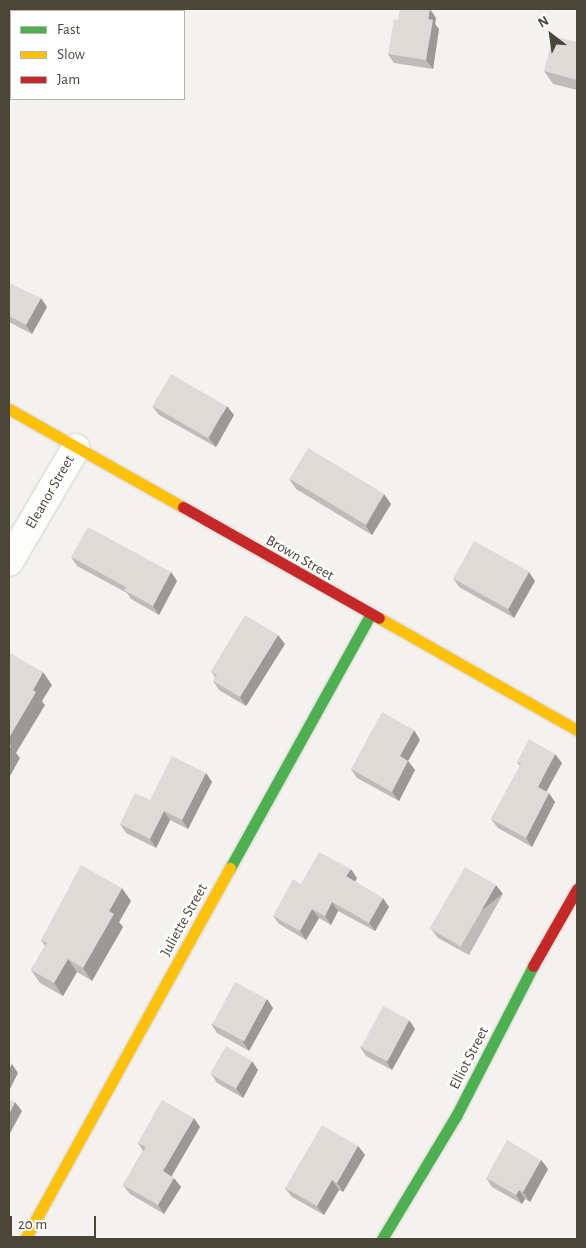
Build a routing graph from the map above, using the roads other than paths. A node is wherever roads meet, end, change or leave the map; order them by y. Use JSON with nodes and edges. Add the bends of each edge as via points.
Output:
{"nodes":[{"id":1,"x":9,"y":409,"type":"edge"},
{"id":2,"x":76,"y":448,"type":"junction"},
{"id":3,"x":9,"y":562,"type":"edge"},
{"id":4,"x":370,"y":615,"type":"junction"},
{"id":5,"x":577,"y":730,"type":"edge"},
{"id":6,"x":577,"y":888,"type":"edge"},
{"id":7,"x":25,"y":1239,"type":"edge"},
{"id":8,"x":382,"y":1239,"type":"edge"}],
"edges":[{"from":1,"to":2,"type":"street","name":"Brown Street"},
{"from":2,"to":3,"type":"street","name":"Eleanor Street"},
{"from":2,"to":4,"type":"street","name":"Brown Street"},
{"from":4,"to":5,"type":"street","name":"Brown Street"},
{"from":4,"to":7,"type":"street","name":"Juliette Street"},
{"from":6,"to":8,"type":"street","name":"Elliot Street","via":[[541,950],[456,1116]]}]}
